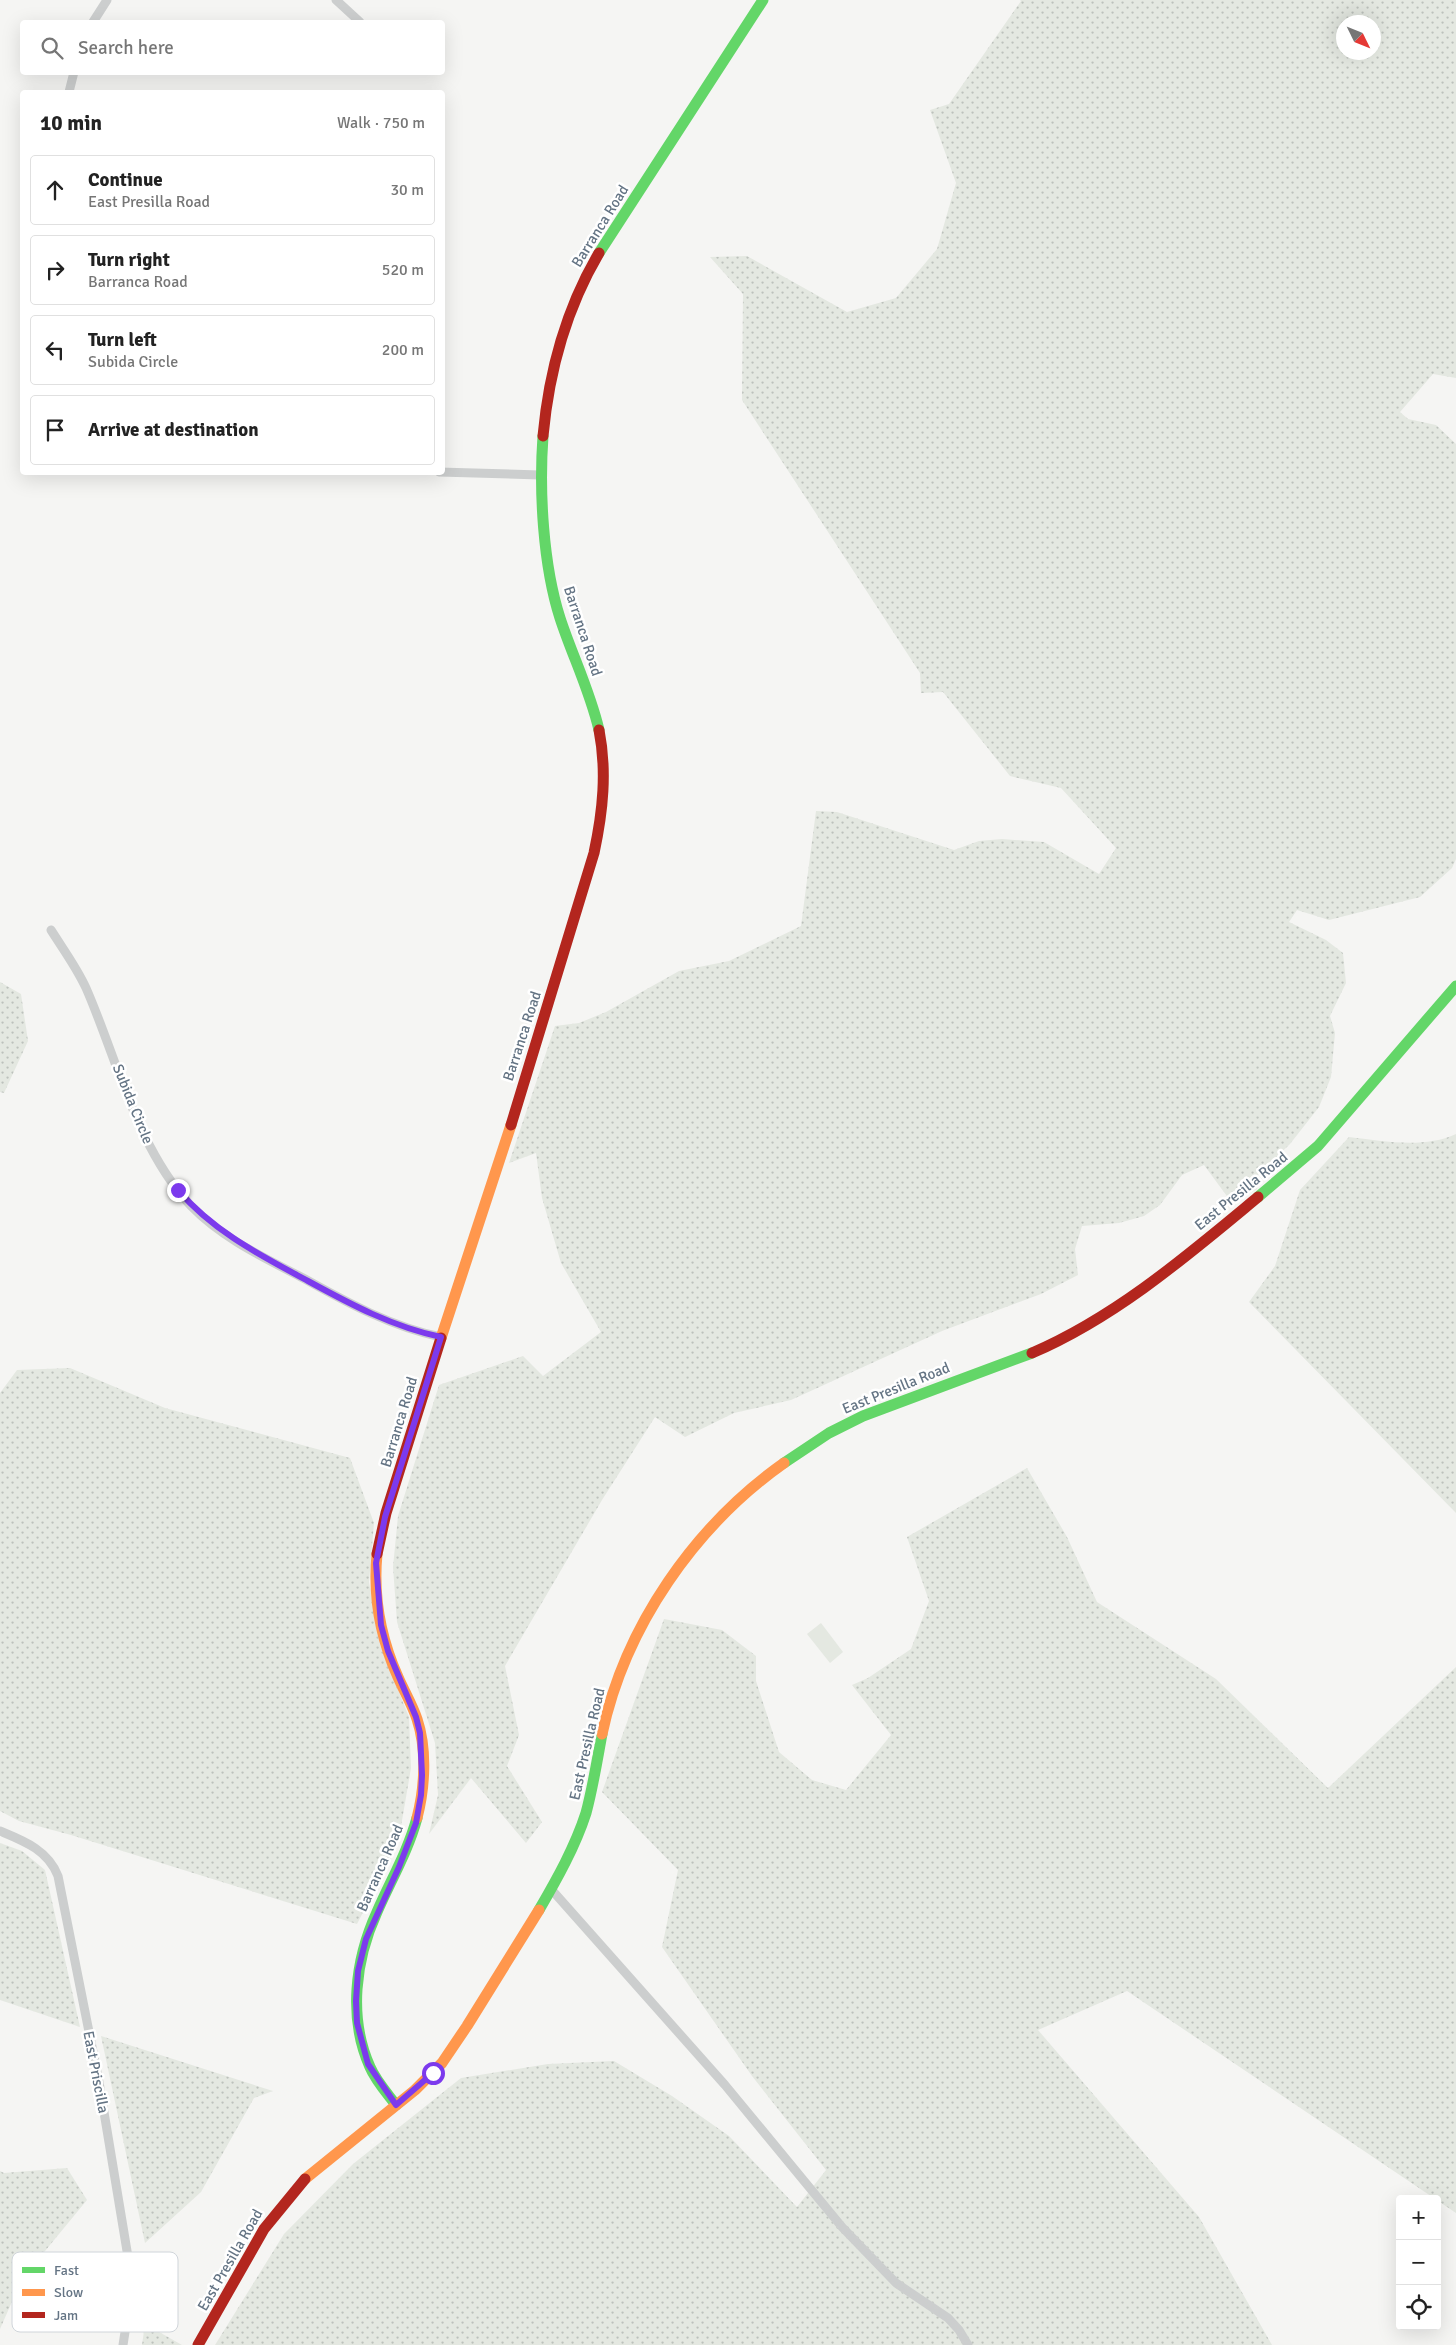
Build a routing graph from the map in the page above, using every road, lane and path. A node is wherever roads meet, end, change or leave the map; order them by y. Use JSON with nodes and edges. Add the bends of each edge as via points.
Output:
{"nodes":[{"id":1,"x":107,"y":0,"type":"edge"},
{"id":2,"x":336,"y":0,"type":"edge"},
{"id":3,"x":763,"y":0,"type":"edge"},
{"id":4,"x":94,"y":20,"type":"edge"},
{"id":5,"x":358,"y":20,"type":"edge"},
{"id":6,"x":73,"y":75,"type":"edge"},
{"id":7,"x":70,"y":90,"type":"edge"},
{"id":8,"x":445,"y":472,"type":"edge"},
{"id":9,"x":540,"y":475,"type":"junction"},
{"id":10,"x":51,"y":930,"type":"dead end"},
{"id":11,"x":1456,"y":986,"type":"edge"},
{"id":12,"x":441,"y":1337,"type":"junction"},
{"id":13,"x":0,"y":1831,"type":"edge"},
{"id":14,"x":551,"y":1889,"type":"junction"},
{"id":15,"x":396,"y":2105,"type":"junction"},
{"id":16,"x":128,"y":2252,"type":"edge"},
{"id":17,"x":125,"y":2332,"type":"edge"},
{"id":18,"x":123,"y":2345,"type":"edge"},
{"id":19,"x":198,"y":2345,"type":"edge"},
{"id":20,"x":968,"y":2345,"type":"edge"}],
"edges":[{"from":1,"to":4,"type":"street"},
{"from":2,"to":5,"type":"street"},
{"from":3,"to":9,"type":"street","name":"Barranca Road","via":[[588,272],[573,304],[555,359],[545,406]]},
{"from":6,"to":7,"type":"street"},
{"from":8,"to":9,"type":"street"},
{"from":9,"to":12,"type":"street","name":"Barranca Road","via":[[553,592],[602,741],[605,765],[603,818],[585,886]]},
{"from":10,"to":12,"type":"street","name":"Subida Circle","via":[[86,988],[150,1148],[191,1205],[242,1246],[349,1303],[397,1324]]},
{"from":11,"to":14,"type":"street","name":"East Presilla Road","via":[[1318,1146],[1154,1281],[1094,1320],[1038,1350],[880,1408],[846,1424],[787,1460],[731,1508],[695,1548],[654,1604],[636,1639],[611,1700],[586,1815]]},
{"from":12,"to":15,"type":"street","name":"Barranca Road","via":[[385,1517],[376,1563],[381,1625],[388,1651],[416,1717],[422,1775],[416,1823],[366,1939],[358,1971],[357,2023],[368,2064]]},
{"from":13,"to":16,"type":"street","name":"East Priscilla","via":[[37,1849],[54,1865],[58,1876],[99,2082]]},
{"from":14,"to":15,"type":"street","name":"East Presilla Road","via":[[453,2049],[433,2073]]},
{"from":14,"to":20,"type":"street","via":[[725,2085],[842,2228],[896,2283],[948,2318]]},
{"from":15,"to":19,"type":"street","name":"East Presilla Road","via":[[331,2156],[295,2189],[270,2218]]},
{"from":17,"to":18,"type":"street","name":"East Priscilla"}]}
